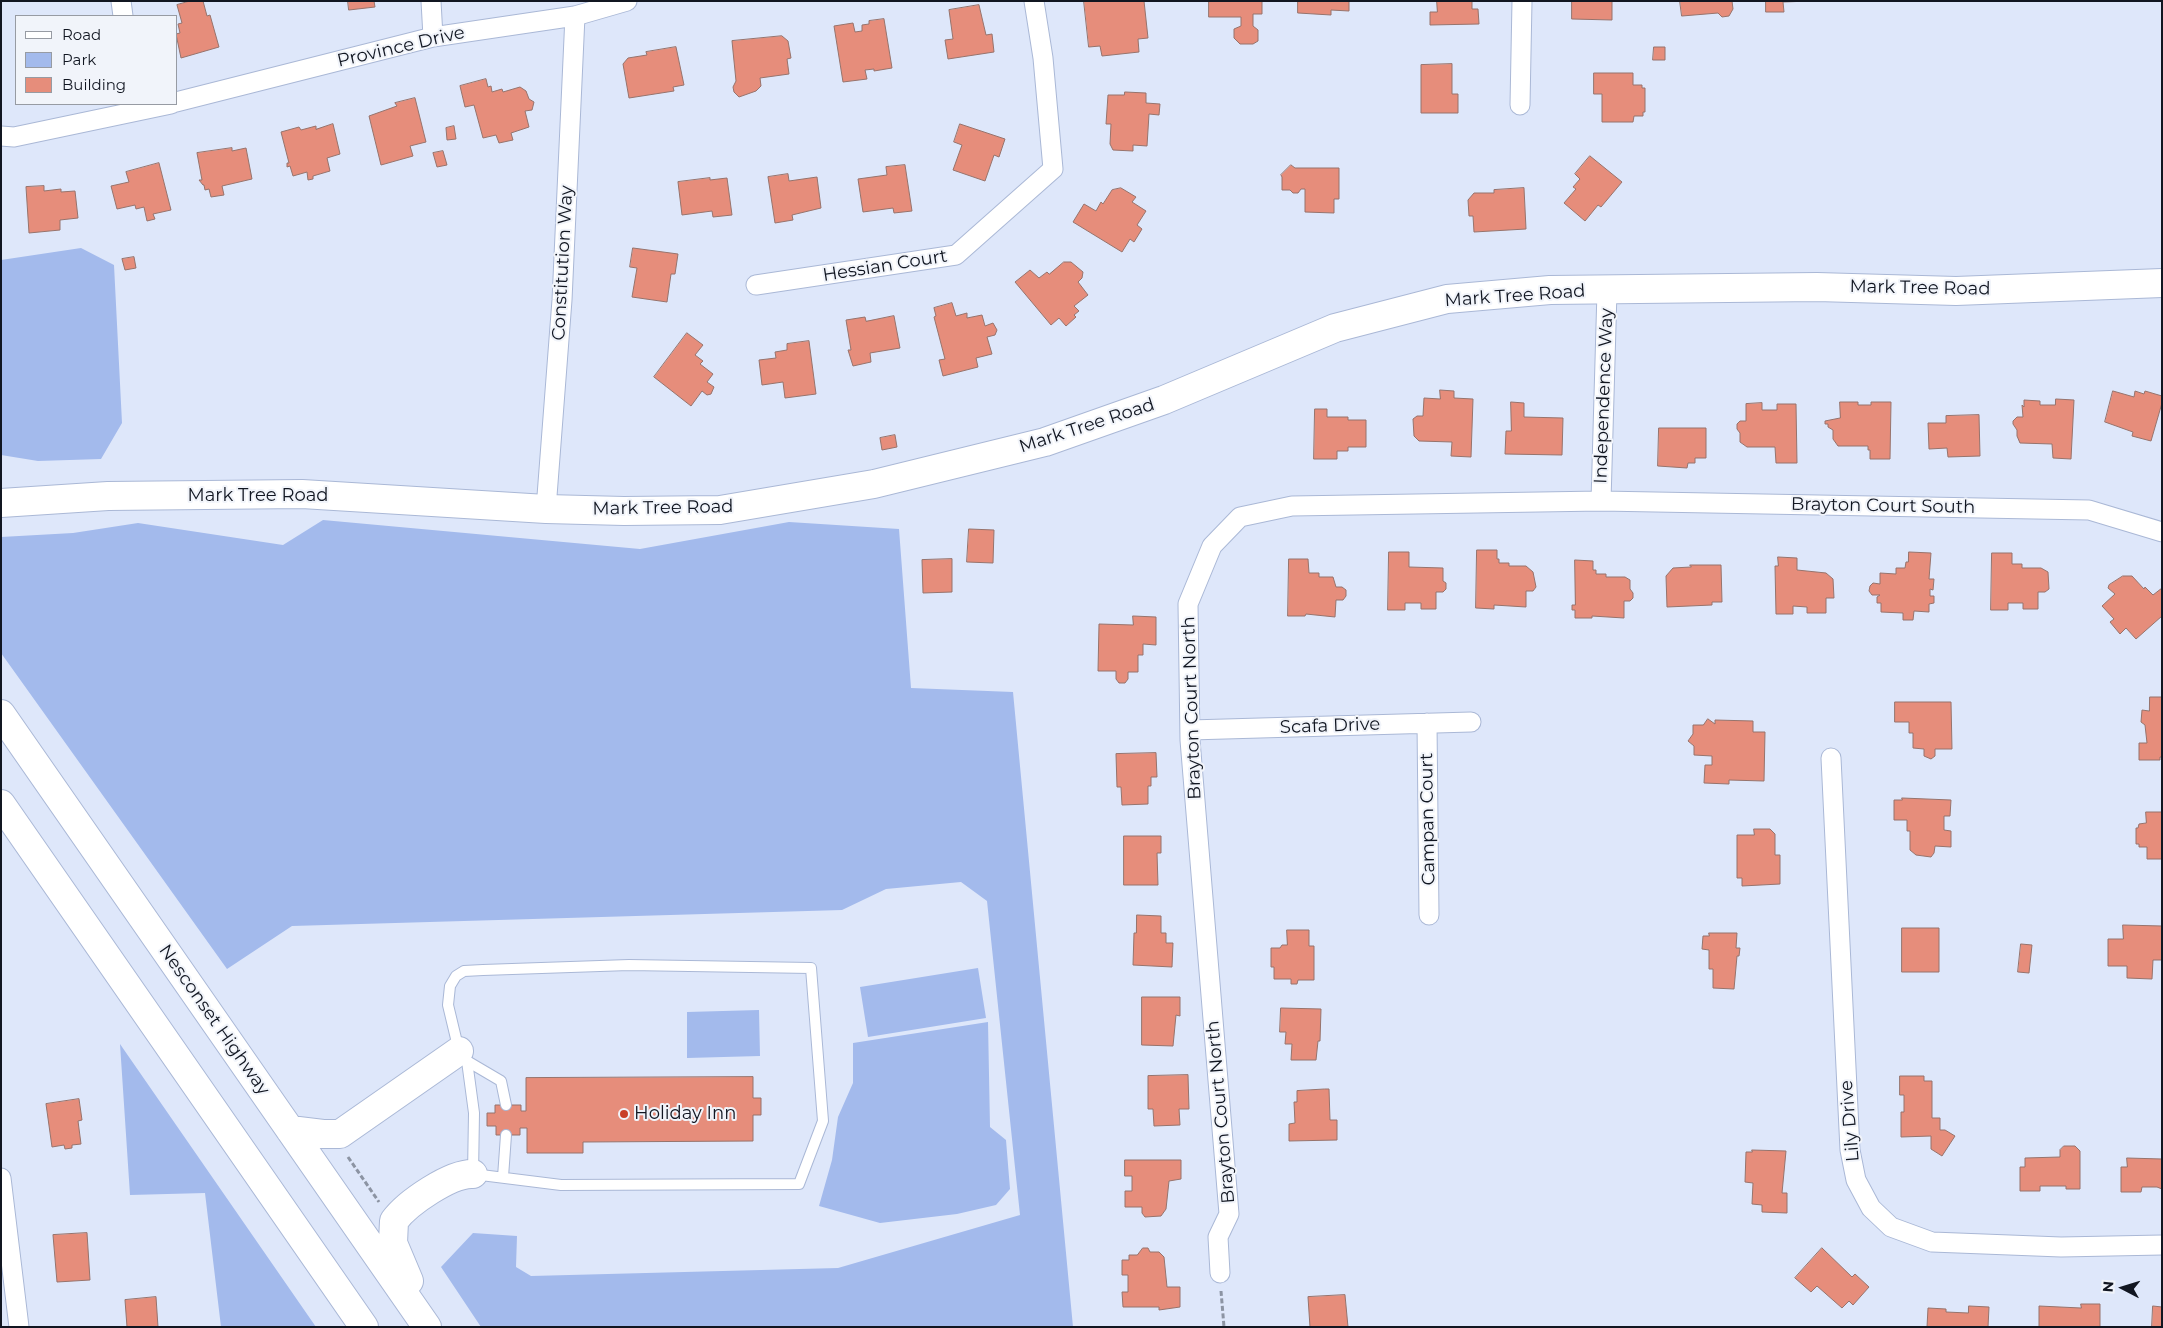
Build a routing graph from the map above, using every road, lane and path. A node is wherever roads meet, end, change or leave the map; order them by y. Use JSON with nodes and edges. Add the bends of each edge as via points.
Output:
{"nodes":[{"id":1,"x":121,"y":1,"type":"edge"},
{"id":2,"x":431,"y":1,"type":"edge"},
{"id":3,"x":627,"y":1,"type":"edge"},
{"id":4,"x":1034,"y":1,"type":"edge"},
{"id":5,"x":1522,"y":1,"type":"edge"},
{"id":6,"x":123,"y":15,"type":"edge"},
{"id":7,"x":575,"y":16,"type":"junction"},
{"id":8,"x":433,"y":37,"type":"junction"},
{"id":9,"x":178,"y":101,"type":"edge"},
{"id":10,"x":162,"y":105,"type":"edge"},
{"id":11,"x":1520,"y":105,"type":"dead end"},
{"id":12,"x":134,"y":108,"type":"edge"},
{"id":13,"x":1,"y":136,"type":"edge"},
{"id":14,"x":2162,"y":283,"type":"edge"},
{"id":15,"x":756,"y":285,"type":"dead end"},
{"id":16,"x":1607,"y":291,"type":"junction"},
{"id":17,"x":1601,"y":501,"type":"junction"},
{"id":18,"x":1,"y":503,"type":"edge"},
{"id":19,"x":546,"y":509,"type":"junction"},
{"id":20,"x":2162,"y":532,"type":"edge"},
{"id":21,"x":1,"y":714,"type":"edge"},
{"id":22,"x":1471,"y":722,"type":"dead end"},
{"id":23,"x":1427,"y":723,"type":"junction"},
{"id":24,"x":1190,"y":730,"type":"junction"},
{"id":25,"x":1831,"y":758,"type":"dead end"},
{"id":26,"x":1,"y":804,"type":"edge"},
{"id":27,"x":1429,"y":915,"type":"dead end"},
{"id":28,"x":463,"y":1056,"type":"junction"},
{"id":29,"x":506,"y":1105,"type":"dead end"},
{"id":30,"x":290,"y":1130,"type":"junction"},
{"id":31,"x":506,"y":1135,"type":"dead end"},
{"id":32,"x":348,"y":1156,"type":"dead end"},
{"id":33,"x":473,"y":1174,"type":"junction"},
{"id":34,"x":503,"y":1177,"type":"junction"},
{"id":35,"x":2,"y":1190,"type":"edge"},
{"id":36,"x":379,"y":1202,"type":"dead end"},
{"id":37,"x":2162,"y":1246,"type":"edge"},
{"id":38,"x":1220,"y":1273,"type":"joint"},
{"id":39,"x":19,"y":1327,"type":"edge"},
{"id":40,"x":364,"y":1327,"type":"edge"},
{"id":41,"x":427,"y":1327,"type":"edge"},
{"id":42,"x":1224,"y":1327,"type":"edge"}],
"edges":[{"from":1,"to":6,"type":"street"},
{"from":2,"to":8,"type":"street"},
{"from":3,"to":7,"type":"street","name":"Province Drive"},
{"from":4,"to":15,"type":"street","name":"Hessian Court","via":[[1043,58],[1053,169],[956,255]]},
{"from":5,"to":11,"type":"street"},
{"from":7,"to":8,"type":"street","name":"Province Drive"},
{"from":7,"to":19,"type":"street","name":"Constitution Way","via":[[562,300]]},
{"from":8,"to":9,"type":"street","name":"Province Drive"},
{"from":10,"to":12,"type":"street"},
{"from":12,"to":13,"type":"street","via":[[14,137]]},
{"from":14,"to":16,"type":"main road","name":"Mark Tree Road","via":[[1956,291],[1817,287]]},
{"from":16,"to":17,"type":"street","name":"Independence Way"},
{"from":16,"to":19,"type":"main road","name":"Mark Tree Road","via":[[1550,290],[1447,300],[1336,328],[1164,400],[1045,442],[874,484],[720,510]]},
{"from":17,"to":20,"type":"street","name":"Brayton Court South","via":[[2089,510]]},
{"from":17,"to":24,"type":"street","name":"Brayton Court North","via":[[1292,506],[1240,517],[1212,546],[1188,604]]},
{"from":18,"to":19,"type":"main road","name":"Mark Tree Road","via":[[108,496],[302,494]]},
{"from":21,"to":30,"type":"main road","name":"Nesconset Highway"},
{"from":22,"to":23,"type":"street","name":"Scafa Drive"},
{"from":23,"to":24,"type":"street","name":"Scafa Drive"},
{"from":23,"to":27,"type":"street","name":"Campan Court"},
{"from":24,"to":38,"type":"street","name":"Brayton Court North","via":[[1229,1214],[1218,1236]]},
{"from":25,"to":37,"type":"street","name":"Lily Drive","via":[[1850,1150],[1856,1180],[1871,1208],[1891,1226],[1932,1242],[2061,1247]]},
{"from":26,"to":40,"type":"main road"},
{"from":28,"to":29,"type":"lane","via":[[501,1081]]},
{"from":28,"to":30,"type":"main road","via":[[340,1134]]},
{"from":28,"to":33,"type":"lane","via":[[474,1113]]},
{"from":28,"to":34,"type":"lane","via":[[448,1005],[450,986],[464,971],[629,965],[810,968],[823,1121],[799,1184],[560,1185]]},
{"from":30,"to":41,"type":"main road","name":"Nesconset Highway"},
{"from":31,"to":34,"type":"lane"},
{"from":32,"to":36,"type":"path"},
{"from":33,"to":34,"type":"lane"},
{"from":33,"to":41,"type":"main road","via":[[462,1174],[445,1181],[405,1209],[394,1221],[393,1243]]},
{"from":35,"to":39,"type":"street"},
{"from":38,"to":42,"type":"path"}]}
